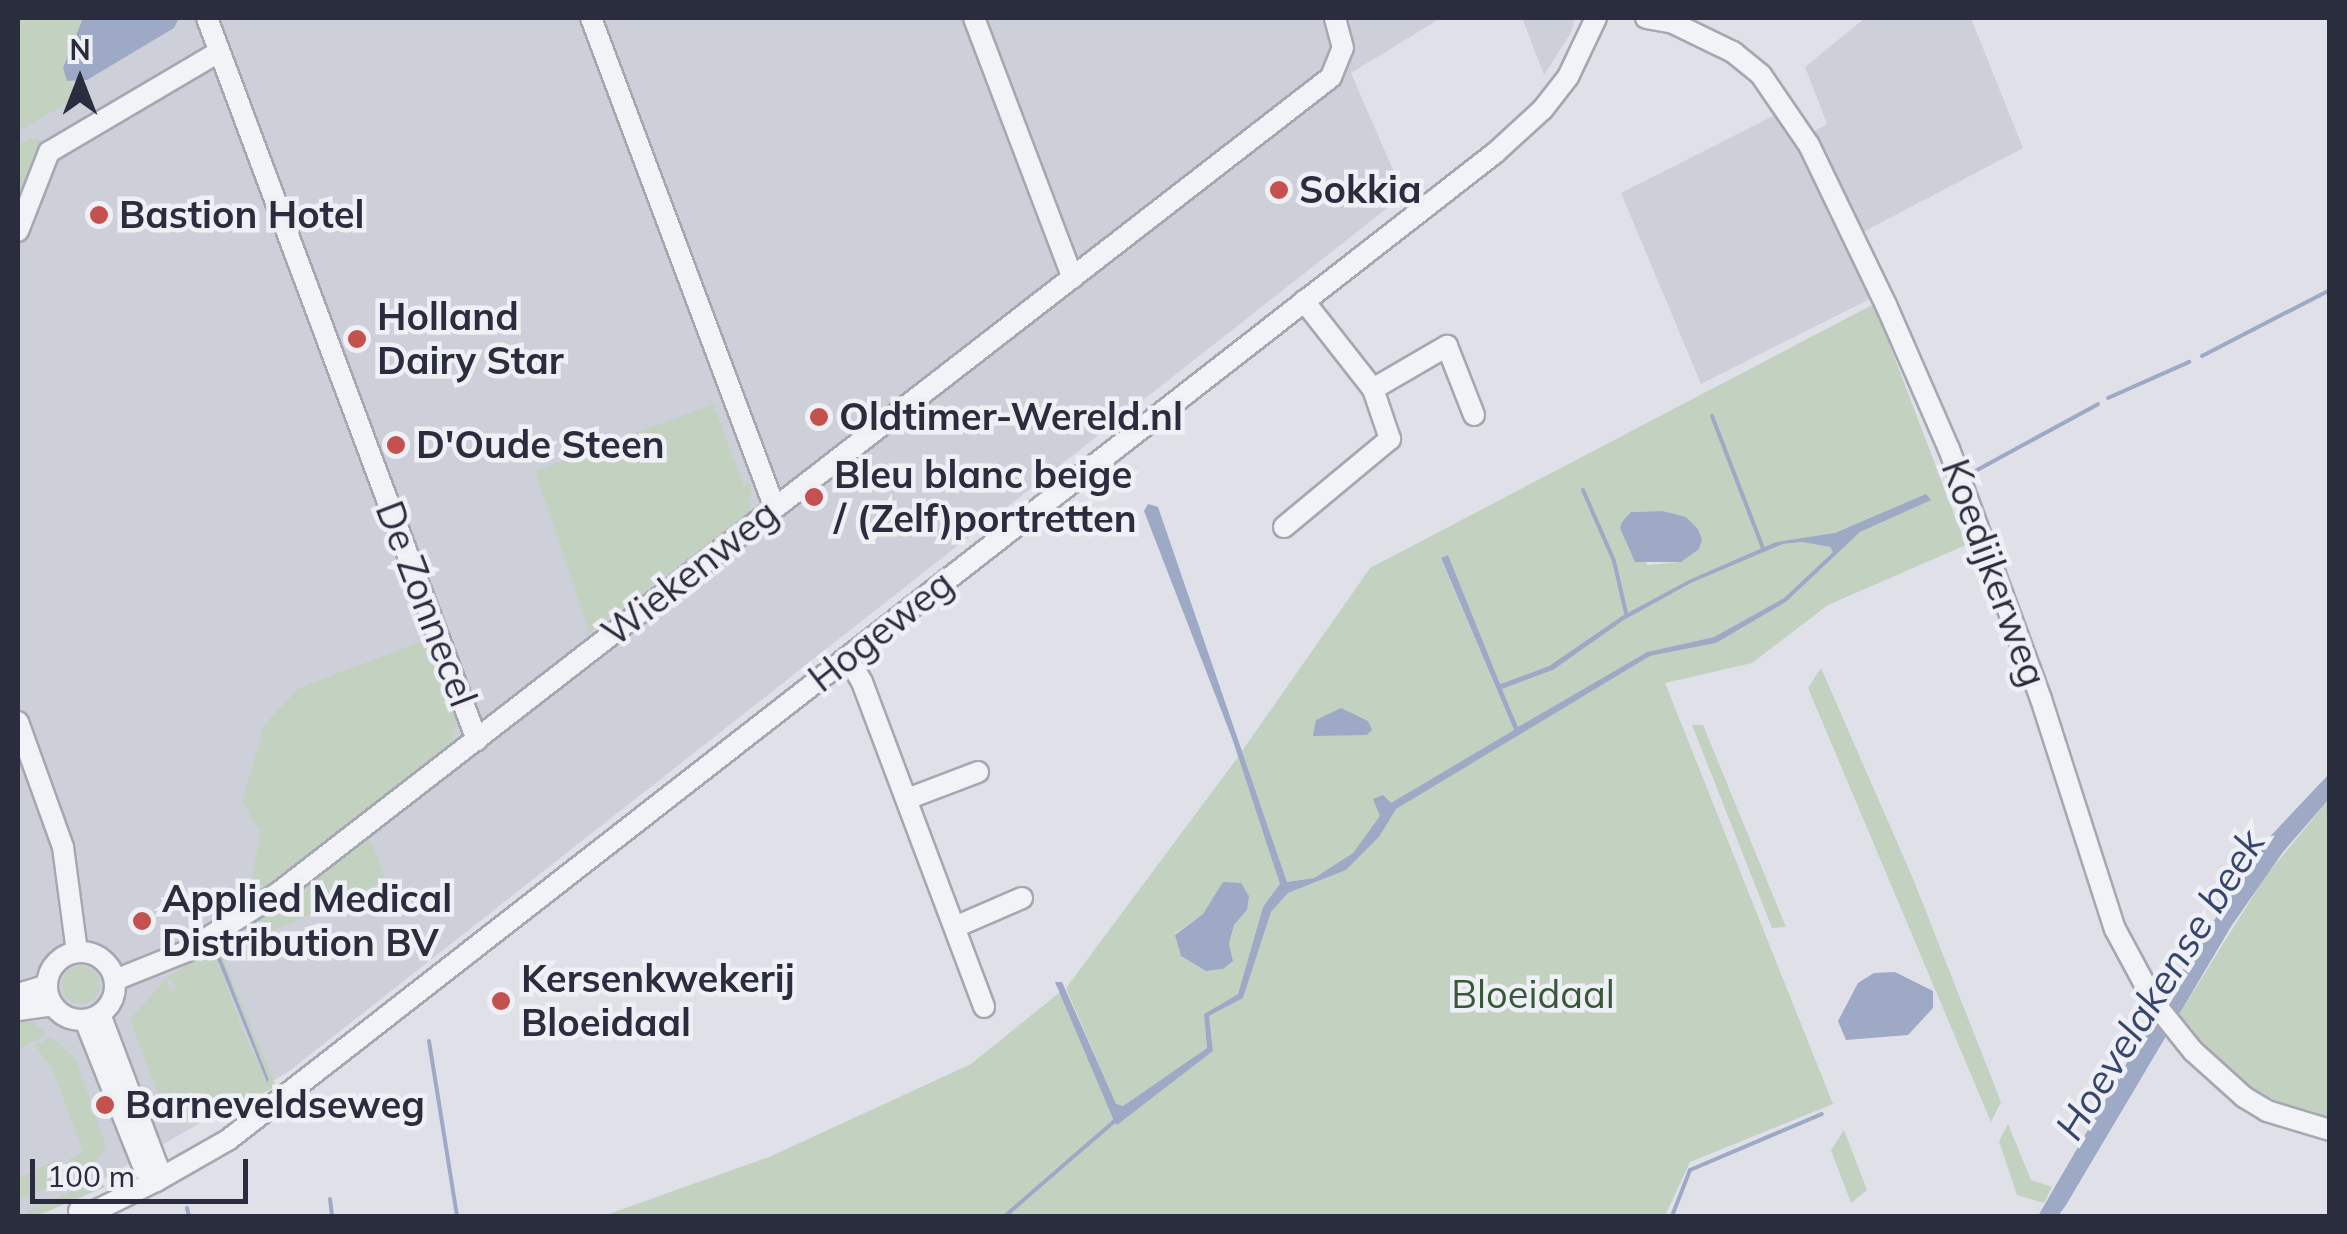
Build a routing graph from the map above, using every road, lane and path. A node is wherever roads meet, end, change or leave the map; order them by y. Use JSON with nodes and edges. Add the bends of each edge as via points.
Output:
{"nodes":[{"id":1,"x":207,"y":18,"type":"edge"},
{"id":2,"x":591,"y":18,"type":"edge"},
{"id":3,"x":974,"y":18,"type":"edge"},
{"id":4,"x":1334,"y":18,"type":"edge"},
{"id":5,"x":1596,"y":18,"type":"edge"},
{"id":6,"x":1646,"y":18,"type":"edge"},
{"id":7,"x":220,"y":52,"type":"junction"},
{"id":8,"x":18,"y":232,"type":"edge"},
{"id":9,"x":1073,"y":278,"type":"junction"},
{"id":10,"x":1304,"y":301,"type":"junction"},
{"id":11,"x":1373,"y":390,"type":"junction"},
{"id":12,"x":1474,"y":416,"type":"dead end"},
{"id":13,"x":774,"y":506,"type":"junction"},
{"id":14,"x":1284,"y":528,"type":"dead end"},
{"id":15,"x":842,"y":662,"type":"junction"},
{"id":16,"x":18,"y":722,"type":"edge"},
{"id":17,"x":477,"y":740,"type":"junction"},
{"id":18,"x":978,"y":772,"type":"dead end"},
{"id":19,"x":908,"y":799,"type":"junction"},
{"id":20,"x":1022,"y":898,"type":"dead end"},
{"id":21,"x":955,"y":927,"type":"junction"},
{"id":22,"x":77,"y":952,"type":"junction"},
{"id":23,"x":114,"y":980,"type":"junction"},
{"id":24,"x":18,"y":994,"type":"edge"},
{"id":25,"x":49,"y":995,"type":"junction"},
{"id":26,"x":984,"y":1007,"type":"dead end"},
{"id":27,"x":18,"y":1010,"type":"edge"},
{"id":28,"x":93,"y":1017,"type":"junction"},
{"id":29,"x":2330,"y":1130,"type":"edge"},
{"id":30,"x":153,"y":1172,"type":"junction"},
{"id":31,"x":72,"y":1214,"type":"edge"}],
"edges":[{"from":1,"to":7,"type":"street","name":"De Zonnecel"},
{"from":2,"to":13,"type":"street"},
{"from":3,"to":9,"type":"street"},
{"from":4,"to":9,"type":"street","name":"Wiekenweg","via":[[1343,48],[1331,77]]},
{"from":5,"to":10,"type":"street","name":"Hogeweg","via":[[1585,47],[1543,109]]},
{"from":6,"to":29,"type":"street","name":"Koedijkerweg","via":[[1674,23],[1733,52],[1762,75],[1809,145],[1952,456],[2041,699],[2114,928],[2156,1005],[2244,1097]]},
{"from":7,"to":8,"type":"street","via":[[49,152]]},
{"from":7,"to":17,"type":"street","name":"De Zonnecel"},
{"from":9,"to":13,"type":"street","name":"Wiekenweg"},
{"from":10,"to":11,"type":"street"},
{"from":10,"to":15,"type":"street","name":"Hogeweg"},
{"from":11,"to":12,"type":"street","via":[[1447,346]]},
{"from":11,"to":14,"type":"street","via":[[1390,439]]},
{"from":13,"to":17,"type":"street","name":"Wiekenweg"},
{"from":15,"to":19,"type":"street","via":[[859,675]]},
{"from":15,"to":30,"type":"street","name":"Hogeweg","via":[[228,1140]]},
{"from":16,"to":22,"type":"street","via":[[62,847]]},
{"from":17,"to":23,"type":"street","name":"Wiekenweg","via":[[263,902],[188,951]]},
{"from":18,"to":19,"type":"street"},
{"from":19,"to":21,"type":"street"},
{"from":20,"to":21,"type":"street"},
{"from":21,"to":26,"type":"street"},
{"from":22,"to":23,"type":"street","via":[[105,962]]},
{"from":22,"to":25,"type":"street","via":[[56,963]]},
{"from":23,"to":28,"type":"street","via":[[114,995]]},
{"from":24,"to":25,"type":"street"},
{"from":25,"to":27,"type":"street"},
{"from":25,"to":28,"type":"street","via":[[70,1018]]},
{"from":28,"to":30,"type":"street"},
{"from":30,"to":31,"type":"street","name":"Hogeweg"}]}
